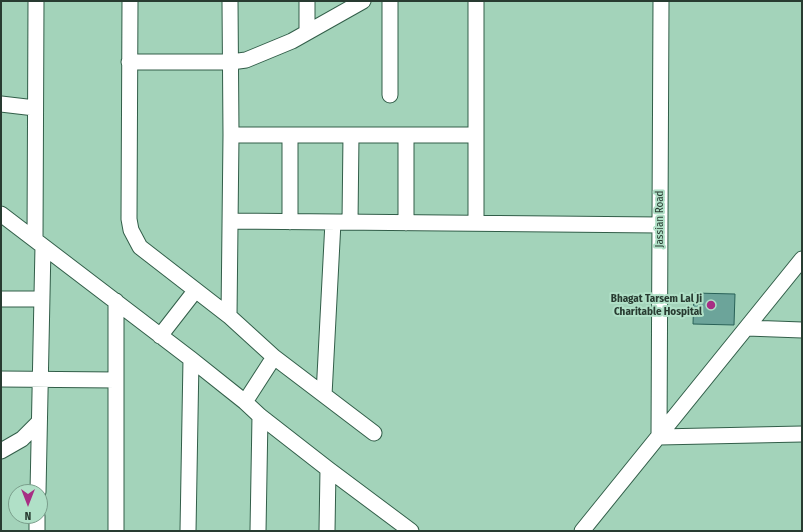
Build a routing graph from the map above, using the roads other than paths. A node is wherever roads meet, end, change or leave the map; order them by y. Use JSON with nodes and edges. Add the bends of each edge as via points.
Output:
{"nodes":[{"id":1,"x":36,"y":1,"type":"edge"},
{"id":2,"x":130,"y":1,"type":"edge"},
{"id":3,"x":230,"y":1,"type":"edge"},
{"id":4,"x":307,"y":1,"type":"edge"},
{"id":5,"x":363,"y":1,"type":"edge"},
{"id":6,"x":390,"y":1,"type":"edge"},
{"id":7,"x":476,"y":1,"type":"edge"},
{"id":8,"x":661,"y":1,"type":"edge"},
{"id":9,"x":307,"y":32,"type":"junction"},
{"id":10,"x":129,"y":62,"type":"junction"},
{"id":11,"x":231,"y":62,"type":"junction"},
{"id":12,"x":390,"y":95,"type":"dead end"},
{"id":13,"x":1,"y":104,"type":"edge"},
{"id":14,"x":36,"y":108,"type":"junction"},
{"id":15,"x":231,"y":135,"type":"junction"},
{"id":16,"x":290,"y":135,"type":"junction"},
{"id":17,"x":351,"y":135,"type":"junction"},
{"id":18,"x":406,"y":135,"type":"junction"},
{"id":19,"x":476,"y":135,"type":"junction"},
{"id":20,"x":1,"y":214,"type":"edge"},
{"id":21,"x":230,"y":221,"type":"junction"},
{"id":22,"x":290,"y":222,"type":"junction"},
{"id":23,"x":333,"y":222,"type":"junction"},
{"id":24,"x":350,"y":222,"type":"junction"},
{"id":25,"x":406,"y":223,"type":"junction"},
{"id":26,"x":476,"y":223,"type":"junction"},
{"id":27,"x":659,"y":225,"type":"junction"},
{"id":28,"x":39,"y":243,"type":"junction"},
{"id":29,"x":802,"y":259,"type":"edge"},
{"id":30,"x":195,"y":291,"type":"junction"},
{"id":31,"x":1,"y":299,"type":"edge"},
{"id":32,"x":41,"y":299,"type":"junction"},
{"id":33,"x":116,"y":301,"type":"junction"},
{"id":34,"x":229,"y":316,"type":"junction"},
{"id":35,"x":747,"y":328,"type":"junction"},
{"id":36,"x":802,"y":330,"type":"edge"},
{"id":37,"x":160,"y":336,"type":"junction"},
{"id":38,"x":274,"y":357,"type":"junction"},
{"id":39,"x":191,"y":359,"type":"junction"},
{"id":40,"x":1,"y":379,"type":"edge"},
{"id":41,"x":39,"y":379,"type":"junction"},
{"id":42,"x":116,"y":380,"type":"junction"},
{"id":43,"x":324,"y":395,"type":"junction"},
{"id":44,"x":245,"y":402,"type":"junction"},
{"id":45,"x":260,"y":416,"type":"junction"},
{"id":46,"x":38,"y":423,"type":"junction"},
{"id":47,"x":374,"y":433,"type":"dead end"},
{"id":48,"x":802,"y":434,"type":"edge"},
{"id":49,"x":659,"y":437,"type":"junction"},
{"id":50,"x":1,"y":451,"type":"edge"},
{"id":51,"x":328,"y":469,"type":"junction"},
{"id":52,"x":38,"y":484,"type":"edge"},
{"id":53,"x":116,"y":531,"type":"edge"},
{"id":54,"x":188,"y":531,"type":"edge"},
{"id":55,"x":258,"y":531,"type":"edge"},
{"id":56,"x":327,"y":531,"type":"edge"},
{"id":57,"x":412,"y":531,"type":"edge"},
{"id":58,"x":582,"y":531,"type":"edge"}],
"edges":[{"from":1,"to":14,"type":"street"},
{"from":2,"to":10,"type":"street"},
{"from":3,"to":11,"type":"street"},
{"from":4,"to":9,"type":"street"},
{"from":5,"to":9,"type":"street"},
{"from":6,"to":12,"type":"street"},
{"from":7,"to":19,"type":"street"},
{"from":8,"to":27,"type":"street","name":"Jassian Road"},
{"from":9,"to":11,"type":"street","via":[[263,54]]},
{"from":10,"to":11,"type":"street"},
{"from":10,"to":30,"type":"street","via":[[131,230],[140,247]]},
{"from":11,"to":15,"type":"street"},
{"from":13,"to":14,"type":"street"},
{"from":14,"to":28,"type":"street"},
{"from":15,"to":16,"type":"street"},
{"from":15,"to":21,"type":"street"},
{"from":16,"to":17,"type":"street"},
{"from":16,"to":22,"type":"street"},
{"from":17,"to":18,"type":"street"},
{"from":17,"to":24,"type":"street"},
{"from":18,"to":19,"type":"street"},
{"from":18,"to":25,"type":"street"},
{"from":19,"to":26,"type":"street"},
{"from":20,"to":28,"type":"street"},
{"from":21,"to":22,"type":"street"},
{"from":21,"to":34,"type":"street"},
{"from":22,"to":23,"type":"street"},
{"from":23,"to":24,"type":"street"},
{"from":23,"to":43,"type":"street"},
{"from":24,"to":25,"type":"street"},
{"from":25,"to":26,"type":"street"},
{"from":26,"to":27,"type":"street"},
{"from":27,"to":49,"type":"street","name":"Jassian Road"},
{"from":28,"to":32,"type":"street"},
{"from":28,"to":33,"type":"street"},
{"from":29,"to":35,"type":"street"},
{"from":30,"to":34,"type":"street"},
{"from":30,"to":37,"type":"street"},
{"from":31,"to":32,"type":"street"},
{"from":32,"to":41,"type":"street"},
{"from":33,"to":37,"type":"street"},
{"from":33,"to":42,"type":"street"},
{"from":34,"to":38,"type":"street"},
{"from":35,"to":36,"type":"street"},
{"from":35,"to":49,"type":"street"},
{"from":37,"to":39,"type":"street"},
{"from":38,"to":43,"type":"street"},
{"from":38,"to":44,"type":"street"},
{"from":39,"to":44,"type":"street"},
{"from":39,"to":54,"type":"street"},
{"from":40,"to":41,"type":"street"},
{"from":41,"to":42,"type":"street"},
{"from":41,"to":46,"type":"street"},
{"from":42,"to":53,"type":"street"},
{"from":43,"to":47,"type":"street"},
{"from":44,"to":45,"type":"street"},
{"from":45,"to":51,"type":"street"},
{"from":45,"to":55,"type":"street"},
{"from":46,"to":50,"type":"street","via":[[22,439]]},
{"from":46,"to":52,"type":"street"},
{"from":48,"to":49,"type":"street"},
{"from":49,"to":58,"type":"street"},
{"from":51,"to":56,"type":"street"},
{"from":51,"to":57,"type":"street"}]}
